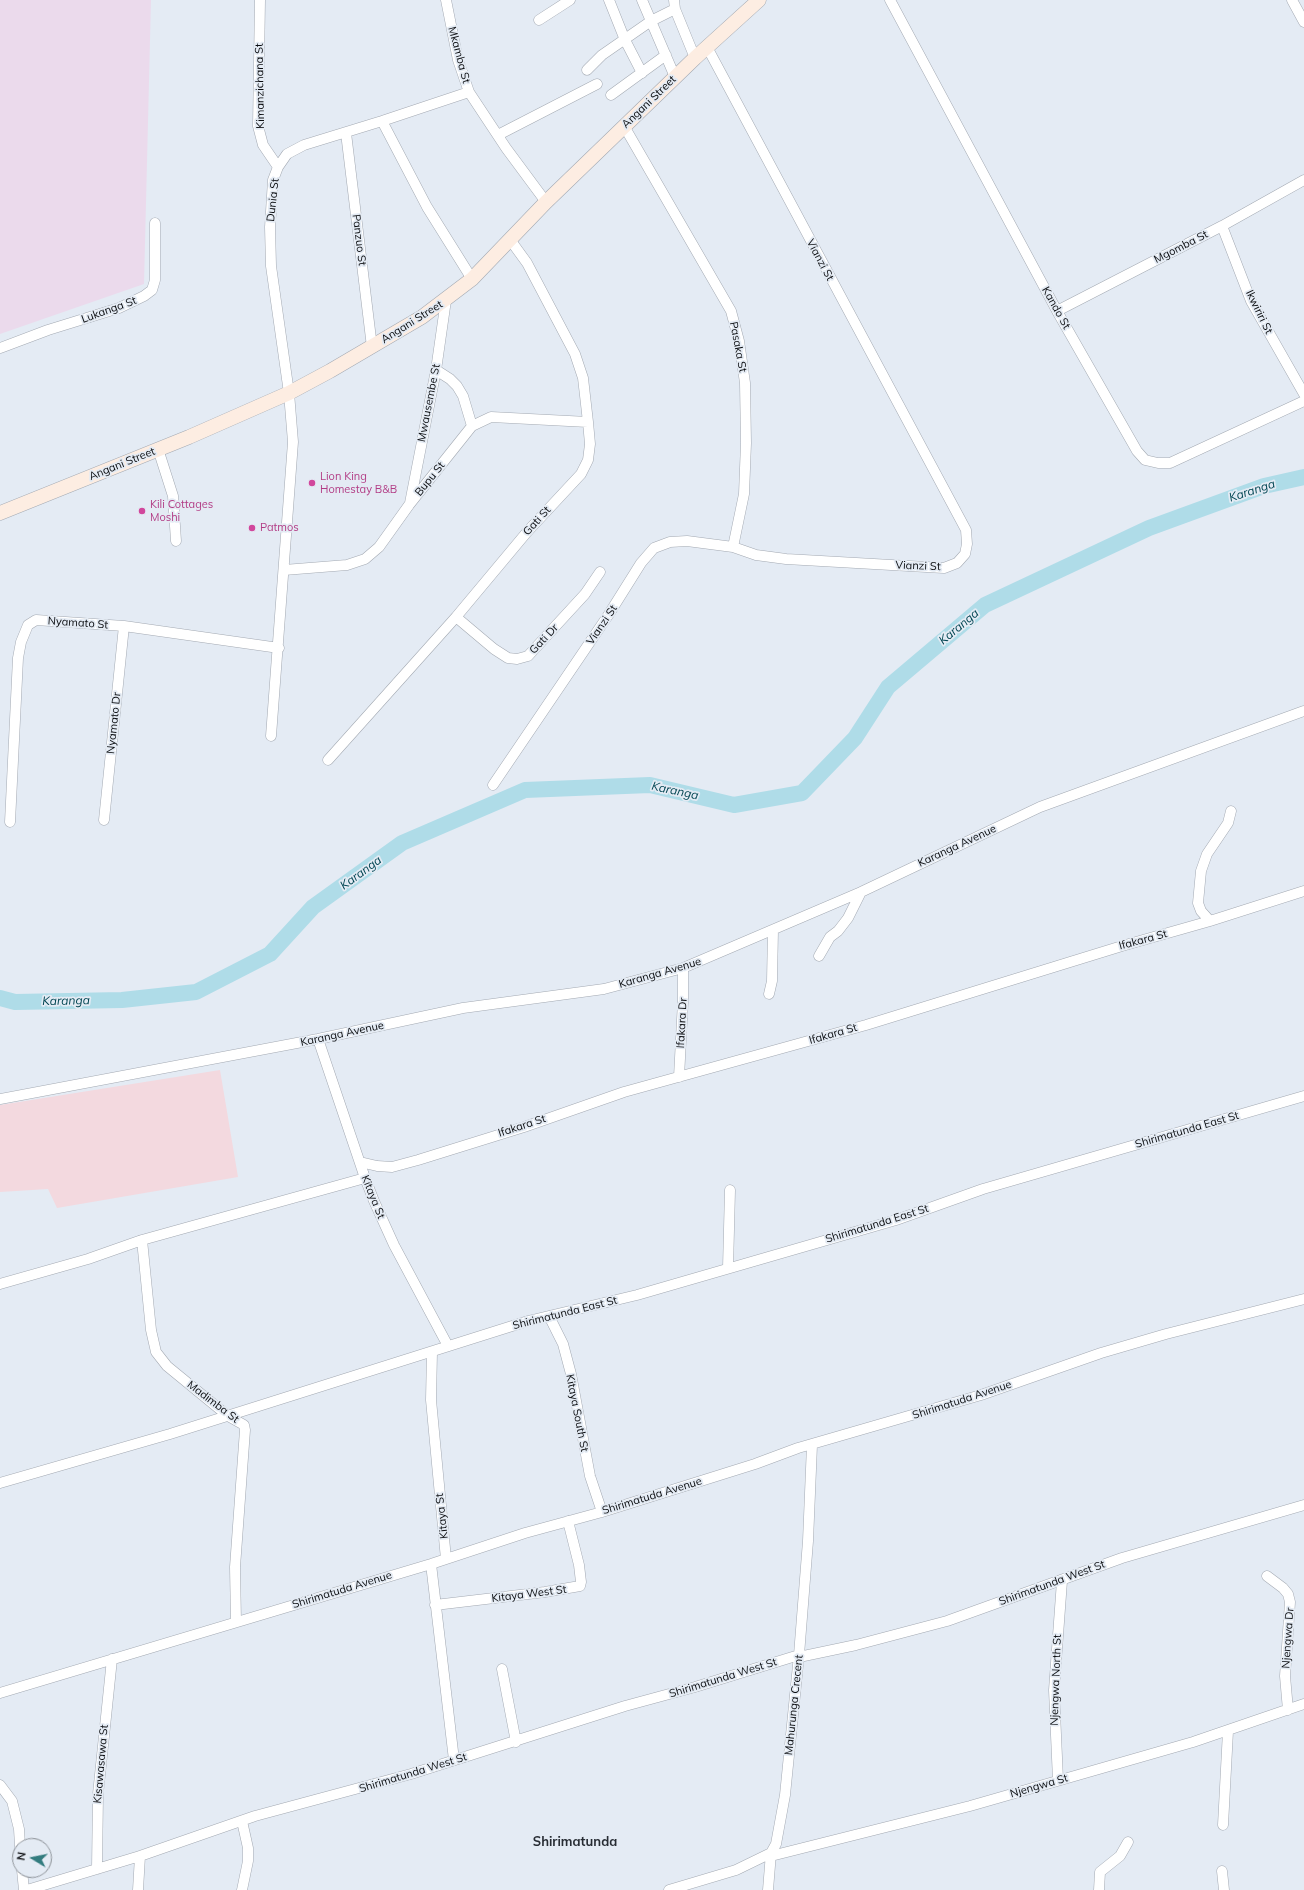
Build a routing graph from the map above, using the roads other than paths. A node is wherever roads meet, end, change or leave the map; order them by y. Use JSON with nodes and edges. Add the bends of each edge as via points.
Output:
{"nodes":[{"id":1,"x":260,"y":0,"type":"edge"},
{"id":2,"x":446,"y":0,"type":"edge"},
{"id":3,"x":570,"y":0,"type":"edge"},
{"id":4,"x":609,"y":0,"type":"edge"},
{"id":5,"x":642,"y":0,"type":"edge"},
{"id":6,"x":759,"y":0,"type":"edge"},
{"id":7,"x":890,"y":0,"type":"edge"},
{"id":8,"x":1292,"y":0,"type":"edge"},
{"id":9,"x":674,"y":4,"type":"edge"},
{"id":10,"x":742,"y":6,"type":"edge"},
{"id":11,"x":539,"y":20,"type":"dead end"},
{"id":12,"x":651,"y":21,"type":"junction"},
{"id":13,"x":1304,"y":22,"type":"edge"},
{"id":14,"x":626,"y":40,"type":"junction"},
{"id":15,"x":707,"y":46,"type":"junction"},
{"id":16,"x":666,"y":55,"type":"junction"},
{"id":17,"x":695,"y":58,"type":"junction"},
{"id":18,"x":587,"y":70,"type":"dead end"},
{"id":19,"x":642,"y":73,"type":"junction"},
{"id":20,"x":675,"y":77,"type":"junction"},
{"id":21,"x":597,"y":84,"type":"dead end"},
{"id":22,"x":469,"y":92,"type":"junction"},
{"id":23,"x":612,"y":95,"type":"dead end"},
{"id":24,"x":382,"y":122,"type":"junction"},
{"id":25,"x":624,"y":126,"type":"junction"},
{"id":26,"x":346,"y":133,"type":"junction"},
{"id":27,"x":498,"y":135,"type":"junction"},
{"id":28,"x":278,"y":167,"type":"junction"},
{"id":29,"x":1304,"y":180,"type":"edge"},
{"id":30,"x":546,"y":202,"type":"junction"},
{"id":31,"x":155,"y":223,"type":"dead end"},
{"id":32,"x":1222,"y":226,"type":"junction"},
{"id":33,"x":511,"y":240,"type":"junction"},
{"id":34,"x":472,"y":279,"type":"junction"},
{"id":35,"x":446,"y":300,"type":"junction"},
{"id":36,"x":1056,"y":311,"type":"junction"},
{"id":37,"x":372,"y":347,"type":"junction"},
{"id":38,"x":0,"y":348,"type":"edge"},
{"id":39,"x":436,"y":370,"type":"junction"},
{"id":40,"x":289,"y":393,"type":"junction"},
{"id":41,"x":1304,"y":394,"type":"edge"},
{"id":42,"x":1304,"y":401,"type":"edge"},
{"id":43,"x":588,"y":422,"type":"junction"},
{"id":44,"x":472,"y":426,"type":"junction"},
{"id":45,"x":158,"y":449,"type":"junction"},
{"id":46,"x":409,"y":505,"type":"junction"},
{"id":47,"x":0,"y":513,"type":"edge"},
{"id":48,"x":176,"y":541,"type":"dead end"},
{"id":49,"x":733,"y":547,"type":"junction"},
{"id":50,"x":284,"y":570,"type":"junction"},
{"id":51,"x":600,"y":572,"type":"dead end"},
{"id":52,"x":456,"y":616,"type":"junction"},
{"id":53,"x":124,"y":626,"type":"junction"},
{"id":54,"x":278,"y":648,"type":"junction"},
{"id":55,"x":1304,"y":711,"type":"edge"},
{"id":56,"x":271,"y":736,"type":"dead end"},
{"id":57,"x":328,"y":760,"type":"dead end"},
{"id":58,"x":493,"y":785,"type":"dead end"},
{"id":59,"x":1231,"y":811,"type":"dead end"},
{"id":60,"x":104,"y":820,"type":"dead end"},
{"id":61,"x":10,"y":822,"type":"dead end"},
{"id":62,"x":1304,"y":891,"type":"edge"},
{"id":63,"x":860,"y":892,"type":"junction"},
{"id":64,"x":1210,"y":921,"type":"junction"},
{"id":65,"x":773,"y":930,"type":"junction"},
{"id":66,"x":819,"y":956,"type":"dead end"},
{"id":67,"x":683,"y":968,"type":"junction"},
{"id":68,"x":769,"y":994,"type":"dead end"},
{"id":69,"x":318,"y":1039,"type":"junction"},
{"id":70,"x":678,"y":1077,"type":"junction"},
{"id":71,"x":1304,"y":1096,"type":"edge"},
{"id":72,"x":0,"y":1099,"type":"edge"},
{"id":73,"x":360,"y":1162,"type":"junction"},
{"id":74,"x":365,"y":1178,"type":"junction"},
{"id":75,"x":730,"y":1190,"type":"dead end"},
{"id":76,"x":142,"y":1240,"type":"junction"},
{"id":77,"x":728,"y":1268,"type":"junction"},
{"id":78,"x":0,"y":1284,"type":"edge"},
{"id":79,"x":1304,"y":1299,"type":"edge"},
{"id":80,"x":549,"y":1316,"type":"junction"},
{"id":81,"x":448,"y":1346,"type":"junction"},
{"id":82,"x":432,"y":1352,"type":"junction"},
{"id":83,"x":228,"y":1416,"type":"junction"},
{"id":84,"x":812,"y":1445,"type":"junction"},
{"id":85,"x":0,"y":1483,"type":"edge"},
{"id":86,"x":1304,"y":1505,"type":"edge"},
{"id":87,"x":602,"y":1512,"type":"junction"},
{"id":88,"x":568,"y":1521,"type":"junction"},
{"id":89,"x":446,"y":1559,"type":"junction"},
{"id":90,"x":431,"y":1564,"type":"junction"},
{"id":91,"x":1267,"y":1576,"type":"dead end"},
{"id":92,"x":1062,"y":1581,"type":"junction"},
{"id":93,"x":435,"y":1606,"type":"junction"},
{"id":94,"x":236,"y":1622,"type":"junction"},
{"id":95,"x":799,"y":1656,"type":"junction"},
{"id":96,"x":112,"y":1659,"type":"junction"},
{"id":97,"x":502,"y":1669,"type":"dead end"},
{"id":98,"x":0,"y":1693,"type":"edge"},
{"id":99,"x":1304,"y":1704,"type":"edge"},
{"id":100,"x":1288,"y":1710,"type":"junction"},
{"id":101,"x":1228,"y":1731,"type":"junction"},
{"id":102,"x":516,"y":1742,"type":"junction"},
{"id":103,"x":454,"y":1760,"type":"junction"},
{"id":104,"x":1058,"y":1780,"type":"junction"},
{"id":105,"x":0,"y":1785,"type":"edge"},
{"id":106,"x":242,"y":1822,"type":"junction"},
{"id":107,"x":1223,"y":1825,"type":"dead end"},
{"id":108,"x":20,"y":1838,"type":"edge"},
{"id":109,"x":1128,"y":1842,"type":"dead end"},
{"id":110,"x":771,"y":1854,"type":"junction"},
{"id":111,"x":140,"y":1856,"type":"junction"},
{"id":112,"x":97,"y":1869,"type":"junction"},
{"id":113,"x":1222,"y":1871,"type":"dead end"},
{"id":114,"x":23,"y":1878,"type":"edge"},
{"id":115,"x":25,"y":1890,"type":"edge"},
{"id":116,"x":138,"y":1890,"type":"edge"},
{"id":117,"x":242,"y":1890,"type":"edge"},
{"id":118,"x":669,"y":1890,"type":"edge"},
{"id":119,"x":768,"y":1890,"type":"edge"},
{"id":120,"x":1099,"y":1890,"type":"edge"},
{"id":121,"x":1224,"y":1890,"type":"edge"}],
"edges":[{"from":1,"to":28,"type":"street","name":"Kimanzichana St","via":[[258,126],[263,145]]},
{"from":2,"to":22,"type":"street","name":"Mkamba St","via":[[458,60]]},
{"from":3,"to":11,"type":"street"},
{"from":4,"to":14,"type":"street"},
{"from":5,"to":12,"type":"street"},
{"from":6,"to":10,"type":"street","name":"Angani Street"},
{"from":7,"to":36,"type":"street","name":"Kando St"},
{"from":8,"to":13,"type":"street"},
{"from":9,"to":12,"type":"street"},
{"from":9,"to":17,"type":"street"},
{"from":10,"to":15,"type":"street","name":"Angani Street"},
{"from":12,"to":14,"type":"street"},
{"from":12,"to":16,"type":"street"},
{"from":14,"to":18,"type":"street","via":[[602,55]]},
{"from":14,"to":19,"type":"street"},
{"from":15,"to":17,"type":"street","name":"Angani Street"},
{"from":15,"to":49,"type":"street","name":"Vianzi St","via":[[966,530],[968,544],[965,554],[957,563],[944,568],[786,559],[756,555]]},
{"from":16,"to":19,"type":"street"},
{"from":16,"to":20,"type":"street"},
{"from":17,"to":20,"type":"street","name":"Angani Street"},
{"from":19,"to":23,"type":"street"},
{"from":20,"to":25,"type":"street","name":"Angani Street"},
{"from":21,"to":27,"type":"street"},
{"from":22,"to":24,"type":"street","name":"Dunia St"},
{"from":22,"to":27,"type":"street","name":"Mkamba St"},
{"from":24,"to":26,"type":"street","name":"Dunia St"},
{"from":24,"to":34,"type":"street","via":[[427,207]]},
{"from":25,"to":30,"type":"street","name":"Angani Street"},
{"from":25,"to":49,"type":"street","name":"Pasaka St","via":[[730,311],[739,341],[745,383],[746,442],[744,494]]},
{"from":26,"to":28,"type":"street","name":"Dunia St","via":[[287,154]]},
{"from":26,"to":37,"type":"street","name":"Panzuo St"},
{"from":27,"to":30,"type":"street","name":"Mkamba St"},
{"from":28,"to":40,"type":"street","name":"Dunia St","via":[[273,180],[271,198],[271,250]]},
{"from":29,"to":32,"type":"street","name":"Mgomba St"},
{"from":30,"to":33,"type":"street","name":"Angani Street"},
{"from":31,"to":38,"type":"street","name":"Lukanga St","via":[[156,280],[152,290],[120,308]]},
{"from":32,"to":36,"type":"street","name":"Mgomba St"},
{"from":32,"to":41,"type":"street","name":"Ikwiriri St","via":[[1252,301]]},
{"from":33,"to":34,"type":"street","name":"Angani Street"},
{"from":33,"to":43,"type":"street","name":"Gati St","via":[[527,263],[575,354],[583,378]]},
{"from":34,"to":35,"type":"street","name":"Angani Street"},
{"from":35,"to":37,"type":"street","name":"Angani Street"},
{"from":35,"to":39,"type":"street","name":"Mwausembe St"},
{"from":36,"to":42,"type":"street","name":"Kando St","via":[[1137,450],[1146,460],[1170,463]]},
{"from":37,"to":40,"type":"street","name":"Angani Street"},
{"from":39,"to":44,"type":"street","via":[[450,379],[463,396]]},
{"from":39,"to":46,"type":"street","name":"Mwausembe St"},
{"from":40,"to":45,"type":"street","name":"Angani Street"},
{"from":40,"to":50,"type":"street","via":[[293,442]]},
{"from":43,"to":44,"type":"street","name":"Bupu St","via":[[491,417]]},
{"from":43,"to":52,"type":"street","name":"Gati St","via":[[588,460],[581,474],[527,532]]},
{"from":44,"to":46,"type":"street","name":"Bupu St"},
{"from":45,"to":47,"type":"street","name":"Angani Street"},
{"from":45,"to":48,"type":"street","via":[[173,496]]},
{"from":46,"to":50,"type":"street","name":"Bupu St","via":[[379,547],[366,559],[347,565]]},
{"from":49,"to":58,"type":"street","name":"Vianzi St","via":[[687,541],[670,542],[654,548],[641,563]]},
{"from":50,"to":54,"type":"street"},
{"from":51,"to":52,"type":"street","name":"Gati Dr","via":[[585,594],[528,656],[517,660],[508,658],[494,649]]},
{"from":52,"to":57,"type":"street","name":"Gati St"},
{"from":53,"to":54,"type":"street","name":"Nyamato St"},
{"from":53,"to":60,"type":"street","name":"Nyamato Dr"},
{"from":53,"to":61,"type":"street","name":"Nyamato St","via":[[36,620],[28,625],[18,658]]},
{"from":54,"to":56,"type":"street"},
{"from":55,"to":63,"type":"street","name":"Karanga Avenue","via":[[1040,807]]},
{"from":59,"to":64,"type":"street","via":[[1228,823],[1207,854],[1201,871],[1198,903]]},
{"from":62,"to":64,"type":"street","name":"Ifakara St"},
{"from":63,"to":65,"type":"street","name":"Karanga Avenue"},
{"from":63,"to":66,"type":"street","via":[[848,918],[838,931],[830,936]]},
{"from":64,"to":70,"type":"street","name":"Ifakara St","via":[[866,1025]]},
{"from":65,"to":67,"type":"street","name":"Karanga Avenue"},
{"from":65,"to":68,"type":"street","via":[[772,981]]},
{"from":67,"to":69,"type":"street","name":"Karanga Avenue","via":[[604,989],[463,1008]]},
{"from":67,"to":70,"type":"street","name":"Ifakara Dr"},
{"from":69,"to":72,"type":"street","name":"Karanga Avenue"},
{"from":69,"to":73,"type":"street","name":"Kitaya St"},
{"from":70,"to":73,"type":"street","name":"Ifakara St","via":[[624,1092],[418,1160],[392,1166]]},
{"from":71,"to":77,"type":"street","name":"Shirimatunda East St","via":[[983,1188],[896,1220]]},
{"from":73,"to":74,"type":"street","name":"Kitaya St"},
{"from":74,"to":76,"type":"street"},
{"from":74,"to":81,"type":"street","name":"Kitaya St","via":[[394,1245]]},
{"from":75,"to":77,"type":"street"},
{"from":76,"to":78,"type":"street","via":[[88,1259]]},
{"from":76,"to":83,"type":"street","name":"Madimba St","via":[[151,1330],[156,1352],[167,1366]]},
{"from":77,"to":80,"type":"street","name":"Shirimatunda East St","via":[[636,1295]]},
{"from":79,"to":84,"type":"street","name":"Shirimatuda Avenue","via":[[1144,1340],[981,1395]]},
{"from":80,"to":81,"type":"street","name":"Shirimatunda East St"},
{"from":80,"to":87,"type":"street","name":"Kitaya South St","via":[[562,1344],[571,1374],[590,1476]]},
{"from":81,"to":82,"type":"street","name":"Shirimatunda East St"},
{"from":82,"to":83,"type":"street","name":"Shirimatunda East St"},
{"from":82,"to":89,"type":"street","name":"Kitaya St","via":[[431,1400]]},
{"from":83,"to":85,"type":"street","name":"Shirimatunda East St"},
{"from":83,"to":94,"type":"street","name":"Madimba St","via":[[244,1424],[245,1430],[235,1567]]},
{"from":84,"to":87,"type":"street","name":"Shirimatuda Avenue"},
{"from":84,"to":95,"type":"street","name":"Mahurunga Crecent"},
{"from":86,"to":92,"type":"street","name":"Shirimatunda West St","via":[[1162,1545]]},
{"from":87,"to":88,"type":"street","name":"Shirimatuda Avenue"},
{"from":88,"to":89,"type":"street","name":"Shirimatuda Avenue"},
{"from":88,"to":93,"type":"street","name":"Kitaya West St","via":[[579,1565],[580,1586]]},
{"from":89,"to":90,"type":"street","name":"Shirimatuda Avenue"},
{"from":90,"to":93,"type":"street"},
{"from":90,"to":94,"type":"street","name":"Shirimatuda Avenue"},
{"from":91,"to":100,"type":"street","name":"Njengwa Dr","via":[[1283,1588],[1290,1602],[1286,1676]]},
{"from":92,"to":95,"type":"street","name":"Shirimatunda West St","via":[[948,1620],[856,1645]]},
{"from":92,"to":104,"type":"street","name":"Njengwa North St","via":[[1054,1690]]},
{"from":93,"to":103,"type":"street"},
{"from":94,"to":96,"type":"street","name":"Shirimatuda Avenue"},
{"from":95,"to":102,"type":"street","name":"Shirimatunda West St","via":[[625,1706]]},
{"from":95,"to":110,"type":"street","name":"Mahurunga Crecent","via":[[785,1795],[780,1828]]},
{"from":96,"to":98,"type":"street","name":"Shirimatuda Avenue"},
{"from":96,"to":112,"type":"street","name":"Kisawasawa St","via":[[98,1794]]},
{"from":97,"to":102,"type":"street"},
{"from":99,"to":100,"type":"street","name":"Njengwa St"},
{"from":100,"to":101,"type":"street","name":"Njengwa St"},
{"from":101,"to":104,"type":"street","name":"Njengwa St"},
{"from":101,"to":107,"type":"street"},
{"from":102,"to":103,"type":"street","name":"Shirimatunda West St"},
{"from":103,"to":106,"type":"street","name":"Shirimatunda West St","via":[[255,1816]]},
{"from":104,"to":110,"type":"street","name":"Njengwa St","via":[[970,1806]]},
{"from":105,"to":108,"type":"street","via":[[12,1801]]},
{"from":106,"to":111,"type":"street","name":"Shirimatunda West St"},
{"from":106,"to":117,"type":"street","via":[[248,1861]]},
{"from":109,"to":120,"type":"street","via":[[1120,1856],[1100,1872]]},
{"from":110,"to":118,"type":"street","via":[[736,1870]]},
{"from":110,"to":119,"type":"street","name":"Mahurunga Crecent"},
{"from":111,"to":112,"type":"street","name":"Shirimatunda West St"},
{"from":111,"to":116,"type":"street"},
{"from":112,"to":115,"type":"street","name":"Shirimatunda West St"},
{"from":113,"to":121,"type":"street"},
{"from":114,"to":115,"type":"street"}]}
